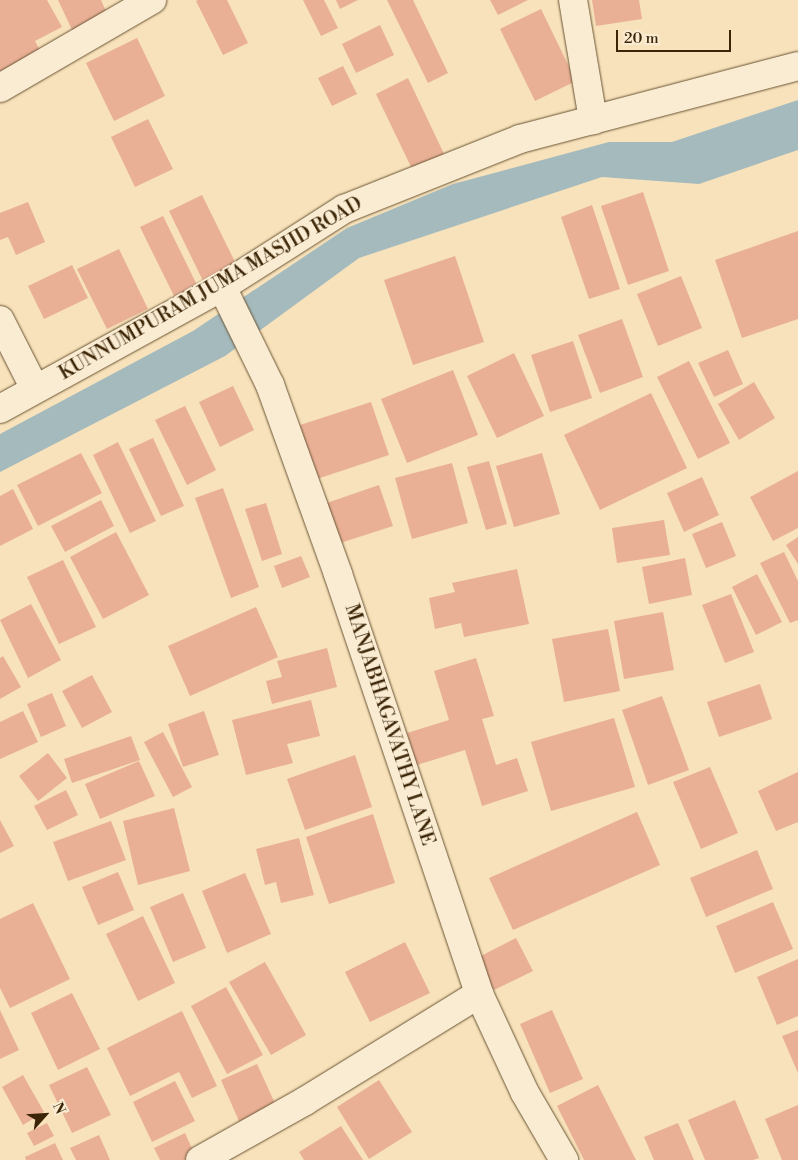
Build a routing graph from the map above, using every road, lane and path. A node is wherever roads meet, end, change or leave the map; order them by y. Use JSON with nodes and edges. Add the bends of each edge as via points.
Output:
{"nodes":[{"id":1,"x":152,"y":0,"type":"edge"},
{"id":2,"x":573,"y":0,"type":"edge"},
{"id":3,"x":798,"y":66,"type":"edge"},
{"id":4,"x":0,"y":88,"type":"edge"},
{"id":5,"x":593,"y":120,"type":"junction"},
{"id":6,"x":223,"y":291,"type":"junction"},
{"id":7,"x":0,"y":320,"type":"edge"},
{"id":8,"x":35,"y":389,"type":"junction"},
{"id":9,"x":0,"y":409,"type":"edge"},
{"id":10,"x":479,"y":994,"type":"junction"},
{"id":11,"x":200,"y":1160,"type":"edge"},
{"id":12,"x":564,"y":1160,"type":"edge"}],
"edges":[{"from":1,"to":4,"type":"street"},
{"from":2,"to":5,"type":"street"},
{"from":3,"to":5,"type":"street","name":"KUNNUMPURAM JUMA MASJID ROAD"},
{"from":5,"to":6,"type":"street","name":"KUNNUMPURAM JUMA MASJID ROAD","via":[[520,139],[344,209]]},
{"from":6,"to":8,"type":"street","name":"KUNNUMPURAM JUMA MASJID ROAD"},
{"from":6,"to":10,"type":"street","name":"MANJABHAGAVATHY LANE","via":[[270,385],[338,574]]},
{"from":7,"to":8,"type":"street"},
{"from":8,"to":9,"type":"street","name":"KUNNUMPURAM JUMA MASJID ROAD"},
{"from":10,"to":11,"type":"street","via":[[305,1101]]},
{"from":10,"to":12,"type":"street","name":"MANJABHAGAVATHY LANE","via":[[526,1093]]}]}
